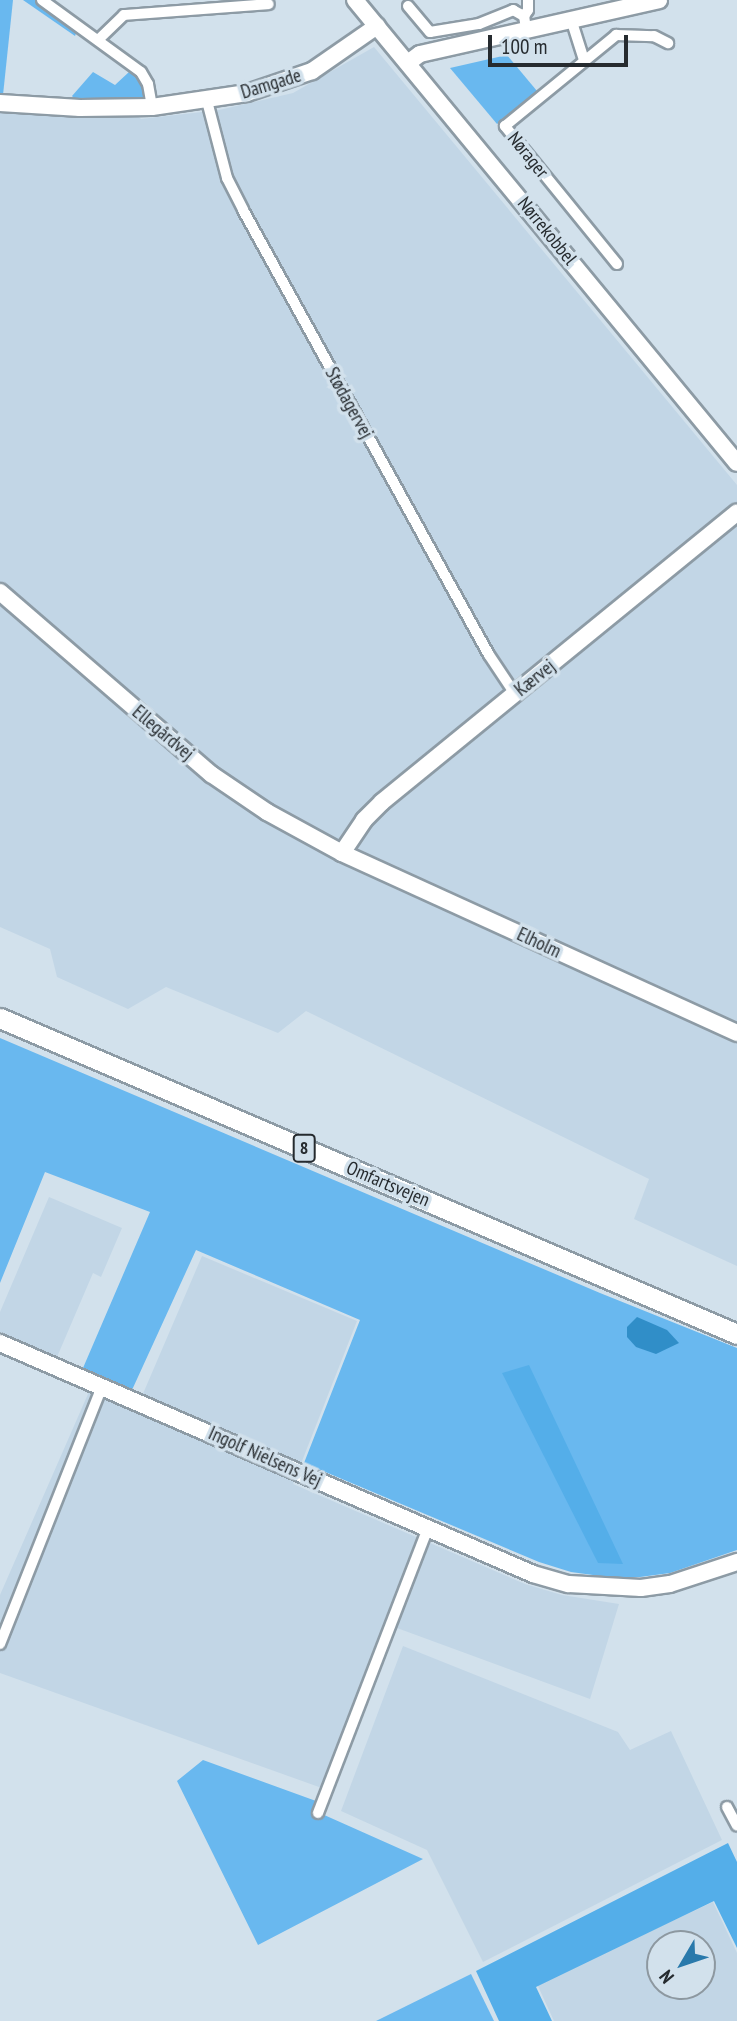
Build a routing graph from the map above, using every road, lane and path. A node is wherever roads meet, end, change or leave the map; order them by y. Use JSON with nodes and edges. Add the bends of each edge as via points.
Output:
{"nodes":[{"id":1,"x":42,"y":0,"type":"edge"},
{"id":2,"x":355,"y":0,"type":"edge"},
{"id":3,"x":528,"y":0,"type":"edge"},
{"id":4,"x":659,"y":0,"type":"edge"},
{"id":5,"x":269,"y":4,"type":"dead end"},
{"id":6,"x":620,"y":4,"type":"edge"},
{"id":7,"x":408,"y":6,"type":"dead end"},
{"id":8,"x":571,"y":19,"type":"junction"},
{"id":9,"x":525,"y":22,"type":"junction"},
{"id":10,"x":377,"y":26,"type":"junction"},
{"id":11,"x":98,"y":40,"type":"junction"},
{"id":12,"x":668,"y":43,"type":"dead end"},
{"id":13,"x":584,"y":60,"type":"junction"},
{"id":14,"x":408,"y":63,"type":"junction"},
{"id":15,"x":207,"y":101,"type":"junction"},
{"id":16,"x":0,"y":103,"type":"edge"},
{"id":17,"x":152,"y":107,"type":"junction"},
{"id":18,"x":617,"y":264,"type":"dead end"},
{"id":19,"x":737,"y":463,"type":"edge"},
{"id":20,"x":737,"y":512,"type":"edge"},
{"id":21,"x":0,"y":592,"type":"edge"},
{"id":22,"x":515,"y":694,"type":"junction"},
{"id":23,"x":342,"y":853,"type":"junction"},
{"id":24,"x":0,"y":1018,"type":"edge"},
{"id":25,"x":737,"y":1034,"type":"edge"},
{"id":26,"x":609,"y":1279,"type":"junction"},
{"id":27,"x":737,"y":1324,"type":"edge"},
{"id":28,"x":737,"y":1334,"type":"edge"},
{"id":29,"x":0,"y":1343,"type":"edge"},
{"id":30,"x":102,"y":1387,"type":"junction"},
{"id":31,"x":428,"y":1528,"type":"junction"},
{"id":32,"x":737,"y":1562,"type":"edge"},
{"id":33,"x":0,"y":1644,"type":"edge"},
{"id":34,"x":727,"y":1807,"type":"dead end"},
{"id":35,"x":318,"y":1812,"type":"dead end"},
{"id":36,"x":737,"y":1826,"type":"edge"}],
"edges":[{"from":1,"to":11,"type":"street"},
{"from":2,"to":10,"type":"street","name":"Nørrekobbel"},
{"from":3,"to":9,"type":"street"},
{"from":4,"to":6,"type":"street"},
{"from":5,"to":11,"type":"street","via":[[124,15]]},
{"from":6,"to":8,"type":"street"},
{"from":7,"to":9,"type":"street","via":[[433,33],[479,24],[513,10]]},
{"from":8,"to":9,"type":"street"},
{"from":8,"to":13,"type":"street"},
{"from":9,"to":14,"type":"street","via":[[420,54]]},
{"from":10,"to":14,"type":"street","name":"Nørrekobbel"},
{"from":10,"to":15,"type":"street","name":"Damgade","via":[[312,71],[278,85]]},
{"from":11,"to":17,"type":"street","via":[[141,72]]},
{"from":12,"to":13,"type":"street","name":"Nørager","via":[[654,36],[616,35]]},
{"from":13,"to":18,"type":"street","name":"Nørager","via":[[505,126]]},
{"from":14,"to":19,"type":"street","name":"Nørrekobbel"},
{"from":15,"to":17,"type":"street","name":"Damgade"},
{"from":15,"to":22,"type":"street","name":"Stødagervej","via":[[227,178],[243,210]]},
{"from":16,"to":17,"type":"street","name":"Damgade"},
{"from":20,"to":22,"type":"street","name":"Kærvej"},
{"from":21,"to":23,"type":"street","name":"Ellegårdvej","via":[[211,774]]},
{"from":22,"to":23,"type":"street","name":"Kærvej","via":[[373,810]]},
{"from":23,"to":25,"type":"street","name":"Elholm"},
{"from":24,"to":26,"type":"highway","name":"Omfartsvejen","number":"8"},
{"from":26,"to":27,"type":"highway"},
{"from":26,"to":28,"type":"highway","name":"Omfartsvejen","number":"8"},
{"from":29,"to":30,"type":"street","name":"Ingolf Nielsens Vej"},
{"from":30,"to":31,"type":"street","name":"Ingolf Nielsens Vej"},
{"from":30,"to":33,"type":"street"},
{"from":31,"to":32,"type":"street","name":"Ingolf Nielsens Vej","via":[[533,1574],[569,1584],[616,1589],[670,1584]]},
{"from":31,"to":35,"type":"street"},
{"from":34,"to":36,"type":"street"}]}
